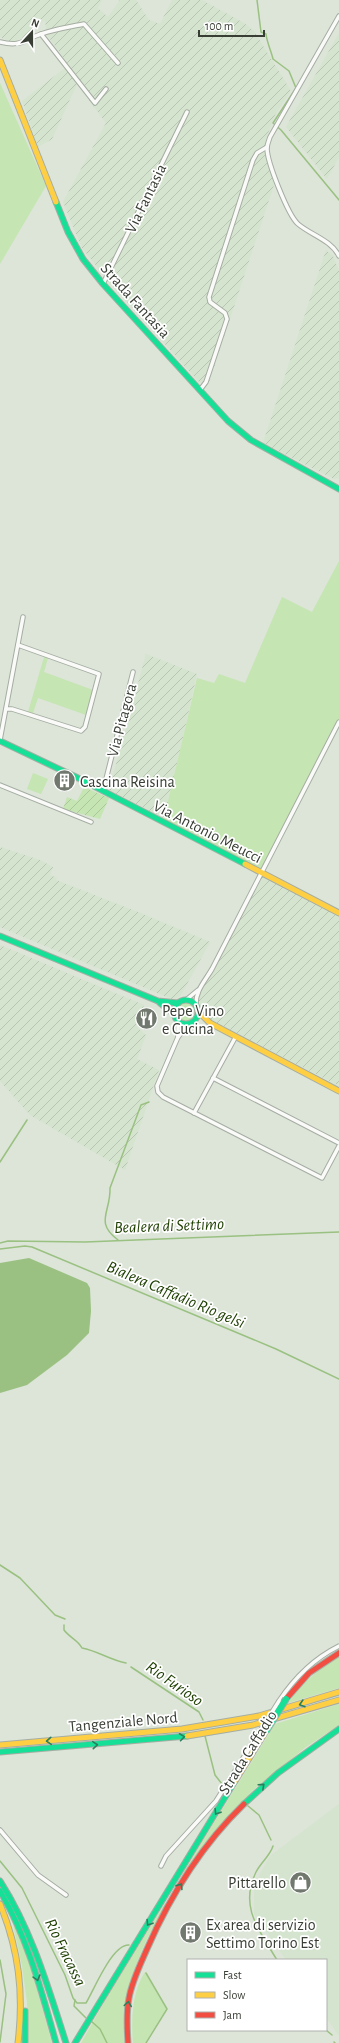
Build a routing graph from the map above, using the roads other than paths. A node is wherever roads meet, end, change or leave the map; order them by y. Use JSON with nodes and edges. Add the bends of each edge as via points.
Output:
{"nodes":[{"id":1,"x":339,"y":16,"type":"edge"},
{"id":2,"x":41,"y":34,"type":"junction"},
{"id":3,"x":0,"y":42,"type":"edge"},
{"id":4,"x":0,"y":60,"type":"edge"},
{"id":5,"x":118,"y":63,"type":"dead end"},
{"id":6,"x":106,"y":88,"type":"dead end"},
{"id":7,"x":187,"y":112,"type":"dead end"},
{"id":8,"x":267,"y":147,"type":"junction"},
{"id":9,"x":339,"y":256,"type":"edge"},
{"id":10,"x":103,"y":284,"type":"junction"},
{"id":11,"x":200,"y":390,"type":"junction"},
{"id":12,"x":339,"y":489,"type":"edge"},
{"id":13,"x":24,"y":617,"type":"dead end"},
{"id":14,"x":18,"y":645,"type":"junction"},
{"id":15,"x":133,"y":672,"type":"dead end"},
{"id":16,"x":6,"y":709,"type":"junction"},
{"id":17,"x":339,"y":722,"type":"edge"},
{"id":18,"x":0,"y":741,"type":"edge"},
{"id":19,"x":0,"y":785,"type":"edge"},
{"id":20,"x":103,"y":791,"type":"junction"},
{"id":21,"x":91,"y":822,"type":"dead end"},
{"id":22,"x":261,"y":873,"type":"junction"},
{"id":23,"x":339,"y":913,"type":"edge"},
{"id":24,"x":0,"y":936,"type":"edge"},
{"id":25,"x":199,"y":989,"type":"junction"},
{"id":26,"x":186,"y":1000,"type":"junction"},
{"id":27,"x":158,"y":1001,"type":"junction"},
{"id":28,"x":178,"y":1003,"type":"junction"},
{"id":29,"x":197,"y":1008,"type":"junction"},
{"id":30,"x":174,"y":1014,"type":"junction"},
{"id":31,"x":178,"y":1022,"type":"junction"},
{"id":32,"x":191,"y":1023,"type":"junction"},
{"id":33,"x":210,"y":1023,"type":"junction"},
{"id":34,"x":178,"y":1037,"type":"junction"},
{"id":35,"x":236,"y":1038,"type":"junction"},
{"id":36,"x":213,"y":1078,"type":"junction"},
{"id":37,"x":339,"y":1091,"type":"edge"},
{"id":38,"x":194,"y":1113,"type":"junction"},
{"id":39,"x":339,"y":1144,"type":"edge"},
{"id":40,"x":339,"y":1646,"type":"edge"},
{"id":41,"x":339,"y":1653,"type":"edge"},
{"id":42,"x":339,"y":1692,"type":"edge"},
{"id":43,"x":339,"y":1700,"type":"edge"},
{"id":44,"x":339,"y":1729,"type":"edge"},
{"id":45,"x":0,"y":1745,"type":"edge"},
{"id":46,"x":0,"y":1752,"type":"edge"},
{"id":47,"x":0,"y":1830,"type":"edge"},
{"id":48,"x":161,"y":1866,"type":"dead end"},
{"id":49,"x":0,"y":1881,"type":"edge"},
{"id":50,"x":0,"y":1891,"type":"edge"},
{"id":51,"x":66,"y":1896,"type":"dead end"},
{"id":52,"x":0,"y":1904,"type":"edge"},
{"id":53,"x":20,"y":1979,"type":"junction"},
{"id":54,"x":62,"y":2030,"type":"junction"},
{"id":55,"x":68,"y":2042,"type":"edge"},
{"id":56,"x":18,"y":2043,"type":"edge"},
{"id":57,"x":24,"y":2043,"type":"edge"},
{"id":58,"x":56,"y":2043,"type":"edge"},
{"id":59,"x":62,"y":2043,"type":"edge"},
{"id":60,"x":75,"y":2043,"type":"edge"},
{"id":61,"x":128,"y":2043,"type":"edge"}],
"edges":[{"from":1,"to":8,"type":"street"},
{"from":2,"to":3,"type":"street","via":[[20,44]]},
{"from":2,"to":5,"type":"street","via":[[84,24]]},
{"from":2,"to":6,"type":"street","via":[[95,103]]},
{"from":4,"to":10,"type":"main road","name":"Strada Fantasia","via":[[68,232],[83,259]]},
{"from":7,"to":10,"type":"street","name":"Via Fantasia"},
{"from":8,"to":9,"type":"street","via":[[268,158],[287,209],[296,223],[331,246]]},
{"from":8,"to":11,"type":"street","via":[[257,153],[253,160],[209,298],[210,302],[225,313],[227,319],[206,382]]},
{"from":10,"to":11,"type":"main road","name":"Strada Fantasia"},
{"from":11,"to":12,"type":"main road","name":"Strada Fantasia","via":[[228,421],[251,440]]},
{"from":13,"to":14,"type":"street"},
{"from":14,"to":16,"type":"street"},
{"from":14,"to":16,"type":"street","via":[[100,674],[85,727],[80,731]]},
{"from":15,"to":20,"type":"street","name":"Via Pitagora"},
{"from":16,"to":18,"type":"street"},
{"from":17,"to":22,"type":"street"},
{"from":18,"to":20,"type":"main road","name":"Via Antonio Meucci"},
{"from":19,"to":21,"type":"street"},
{"from":20,"to":22,"type":"main road","name":"Via Antonio Meucci"},
{"from":22,"to":23,"type":"main road","name":"Via Antonio Meucci"},
{"from":22,"to":25,"type":"street","via":[[212,969]]},
{"from":24,"to":27,"type":"main road"},
{"from":25,"to":26,"type":"street"},
{"from":25,"to":29,"type":"street"},
{"from":26,"to":28,"type":"main road"},
{"from":26,"to":29,"type":"main road"},
{"from":27,"to":28,"type":"main road"},
{"from":27,"to":30,"type":"main road"},
{"from":28,"to":30,"type":"main road"},
{"from":29,"to":32,"type":"main road"},
{"from":29,"to":33,"type":"main road"},
{"from":30,"to":31,"type":"main road"},
{"from":31,"to":32,"type":"main road"},
{"from":31,"to":34,"type":"street"},
{"from":32,"to":33,"type":"main road"},
{"from":32,"to":34,"type":"street"},
{"from":33,"to":35,"type":"main road"},
{"from":34,"to":38,"type":"street","via":[[157,1086],[158,1092]]},
{"from":35,"to":36,"type":"street"},
{"from":35,"to":37,"type":"main road"},
{"from":36,"to":38,"type":"street"},
{"from":36,"to":39,"type":"street"},
{"from":38,"to":39,"type":"street","via":[[322,1178]]},
{"from":40,"to":48,"type":"street","name":"Strada Caffadio","bridge":true,"via":[[312,1662],[299,1675],[279,1701],[216,1801],[166,1856]]},
{"from":41,"to":60,"type":"main road","one_way":true,"bridge":true,"via":[[309,1673],[286,1699]]},
{"from":42,"to":45,"type":"main road","name":"Tangenziale Nord","one_way":true,"via":[[259,1716],[182,1730]]},
{"from":46,"to":43,"type":"main road","name":"Tangenziale Nord","one_way":true,"via":[[198,1735],[282,1718]]},
{"from":61,"to":44,"type":"main road","one_way":true,"via":[[127,2008],[135,1976],[159,1922],[187,1875],[221,1829],[255,1792],[297,1756]]},
{"from":47,"to":51,"type":"street","via":[[38,1875]]},
{"from":49,"to":54,"type":"main road","via":[[25,1923]]},
{"from":50,"to":58,"type":"main road","one_way":true,"via":[[25,1940]]},
{"from":52,"to":53,"type":"main road","via":[[12,1936]]},
{"from":53,"to":56,"type":"main road","via":[[22,2010]]},
{"from":53,"to":57,"type":"main road","via":[[25,2012]]},
{"from":54,"to":55,"type":"main road"},
{"from":54,"to":59,"type":"main road"}]}
